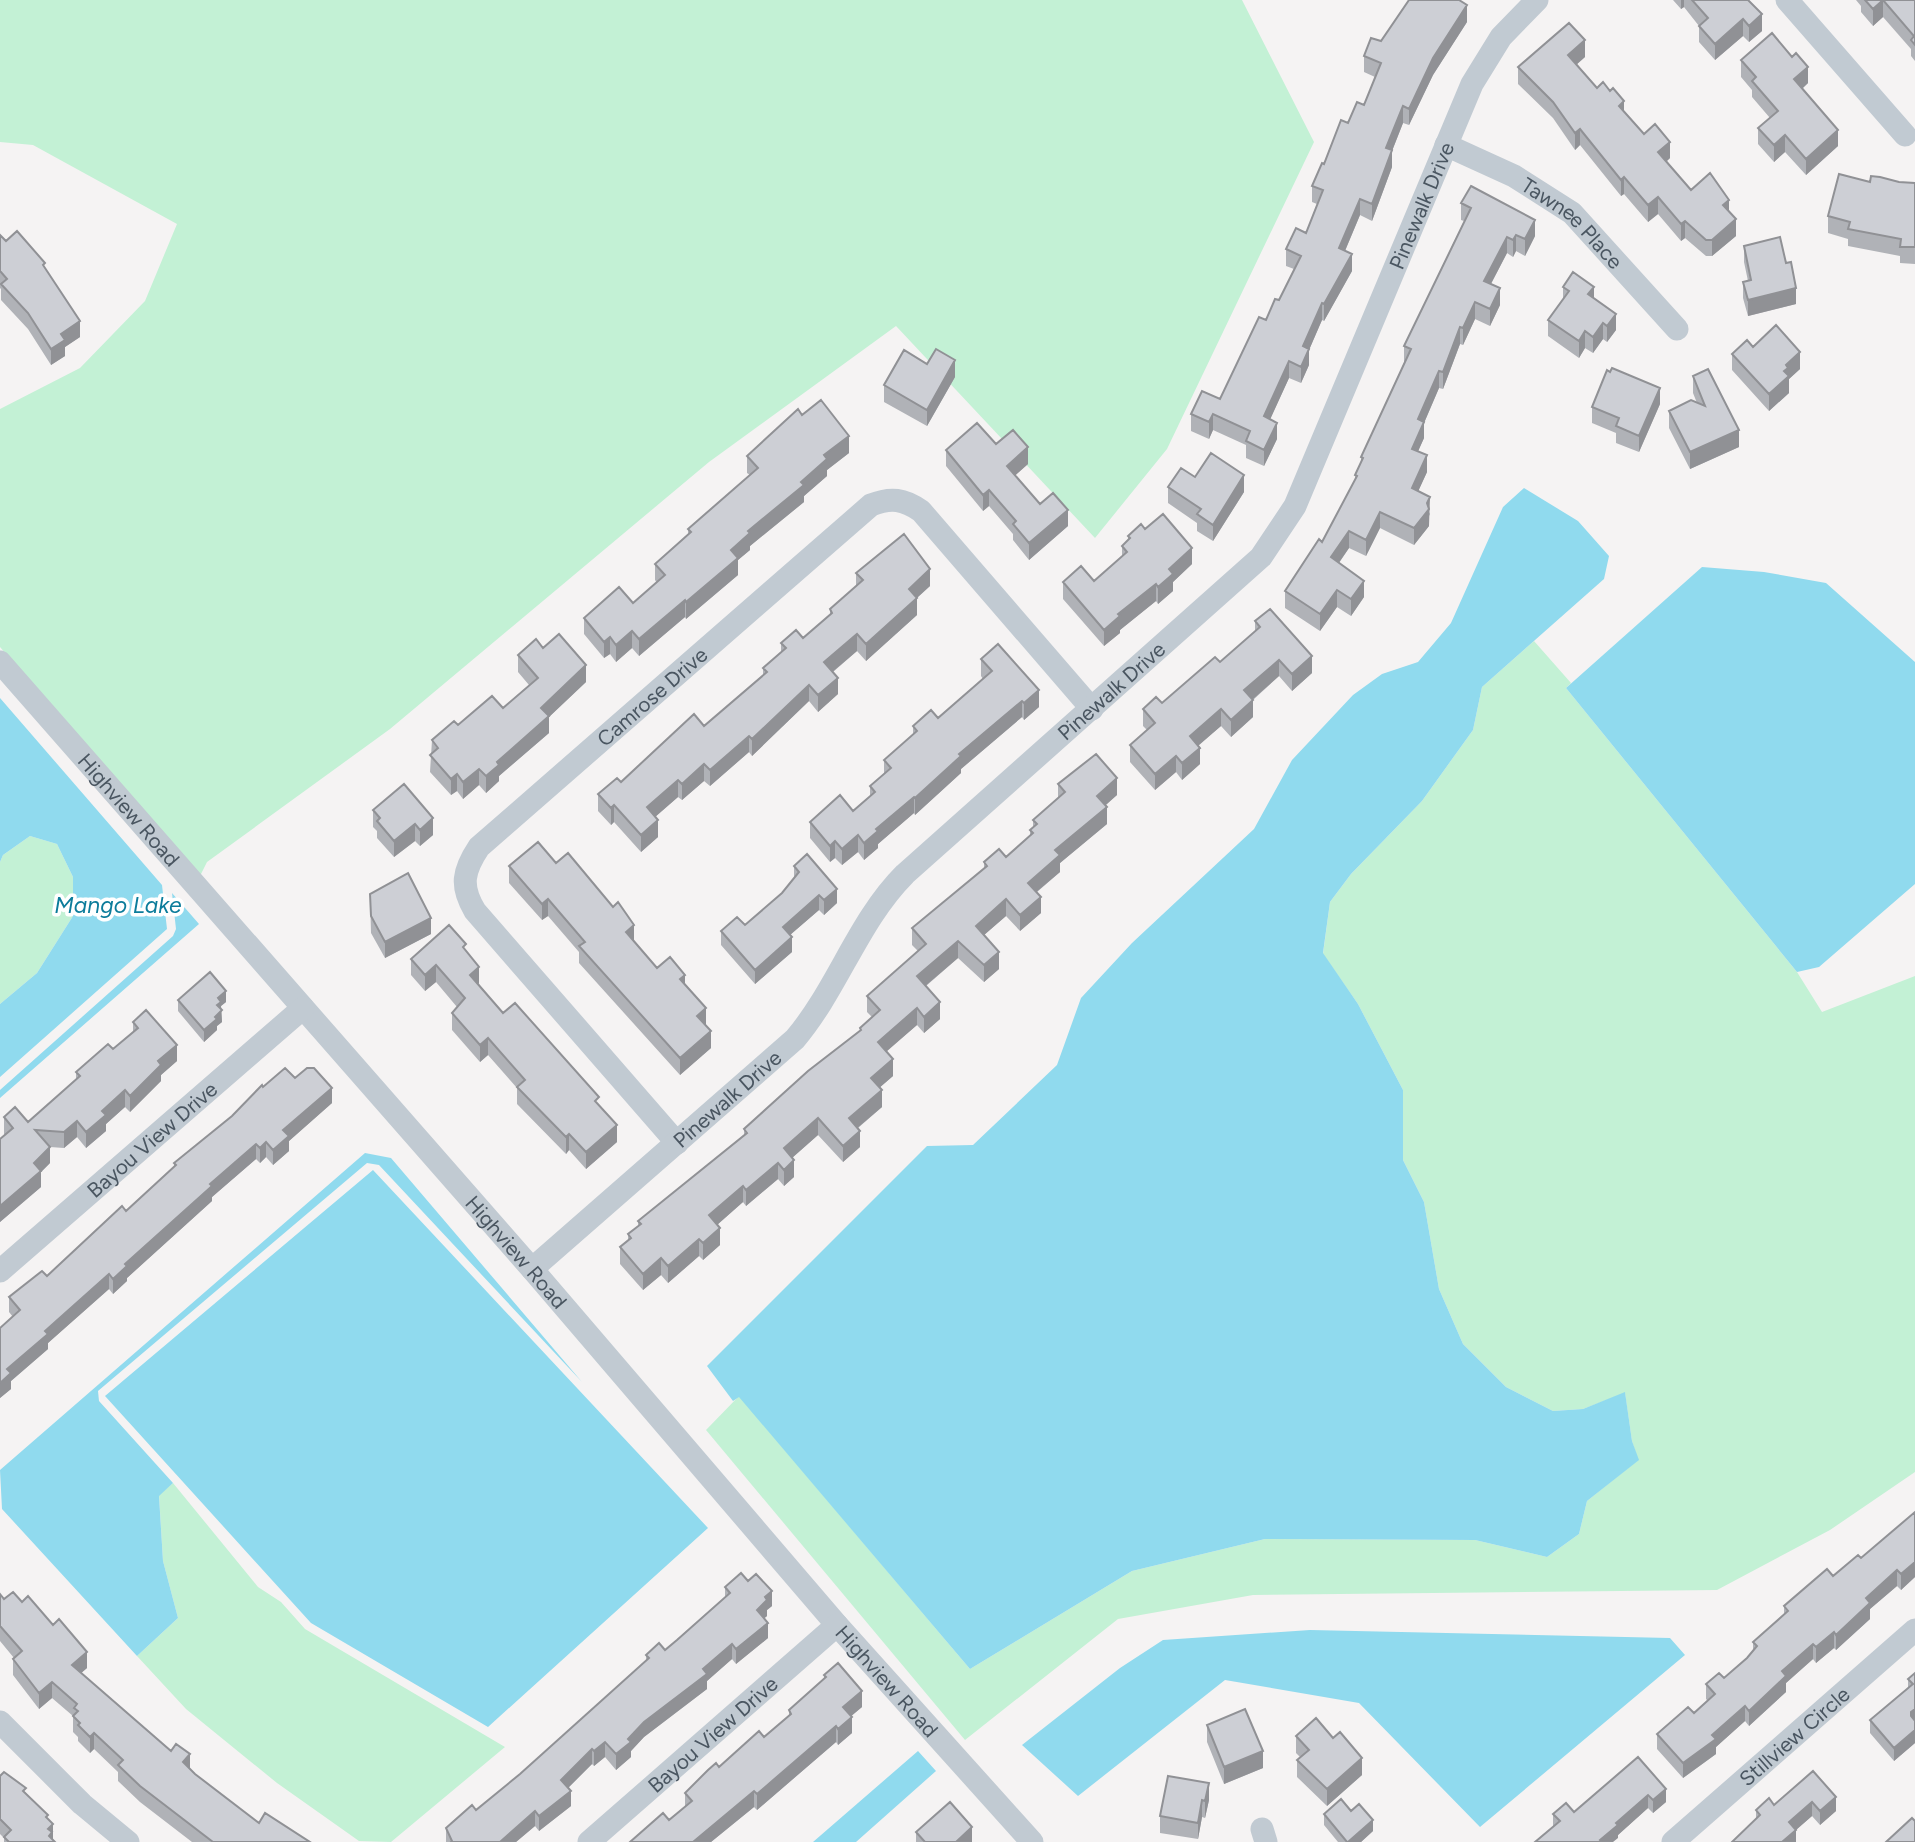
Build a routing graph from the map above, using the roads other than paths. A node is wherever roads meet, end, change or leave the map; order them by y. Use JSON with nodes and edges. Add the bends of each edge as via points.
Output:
{"nodes":[{"id":1,"x":1537,"y":0,"type":"edge"},
{"id":2,"x":1787,"y":0,"type":"edge"},
{"id":3,"x":1905,"y":135,"type":"dead end"},
{"id":4,"x":1446,"y":145,"type":"junction"},
{"id":5,"x":1677,"y":329,"type":"dead end"},
{"id":6,"x":0,"y":662,"type":"edge"},
{"id":7,"x":1092,"y":709,"type":"junction"},
{"id":8,"x":303,"y":1008,"type":"junction"},
{"id":9,"x":677,"y":1143,"type":"junction"},
{"id":10,"x":532,"y":1269,"type":"junction"},
{"id":11,"x":0,"y":1271,"type":"edge"},
{"id":12,"x":837,"y":1625,"type":"junction"},
{"id":13,"x":1915,"y":1629,"type":"edge"},
{"id":14,"x":0,"y":1722,"type":"edge"},
{"id":15,"x":128,"y":1842,"type":"edge"},
{"id":16,"x":589,"y":1842,"type":"edge"},
{"id":17,"x":1032,"y":1842,"type":"edge"},
{"id":18,"x":1673,"y":1842,"type":"edge"}],
"edges":[{"from":1,"to":4,"type":"street","name":"Pinewalk Drive","via":[[1485,60]]},
{"from":2,"to":3,"type":"street"},
{"from":4,"to":5,"type":"street","name":"Tawnee Place","via":[[1514,176],[1572,214]]},
{"from":4,"to":7,"type":"street","name":"Pinewalk Drive","via":[[1295,506],[1280,531],[1239,580]]},
{"from":6,"to":8,"type":"street","name":"Highview Road"},
{"from":7,"to":9,"type":"street","name":"Pinewalk Drive","via":[[883,896],[818,1012]]},
{"from":7,"to":9,"type":"street","name":"Camrose Drive","via":[[921,511],[909,502],[883,500],[871,505],[479,847],[463,881],[475,911]]},
{"from":8,"to":10,"type":"street","name":"Highview Road"},
{"from":8,"to":11,"type":"street","name":"Bayou View Drive"},
{"from":9,"to":10,"type":"street","name":"Pinewalk Drive"},
{"from":10,"to":12,"type":"street","name":"Highview Road"},
{"from":12,"to":16,"type":"street","name":"Bayou View Drive"},
{"from":12,"to":17,"type":"street","name":"Highview Road"},
{"from":13,"to":18,"type":"street","name":"Stillview Circle"},
{"from":14,"to":15,"type":"street","via":[[82,1804]]}]}
